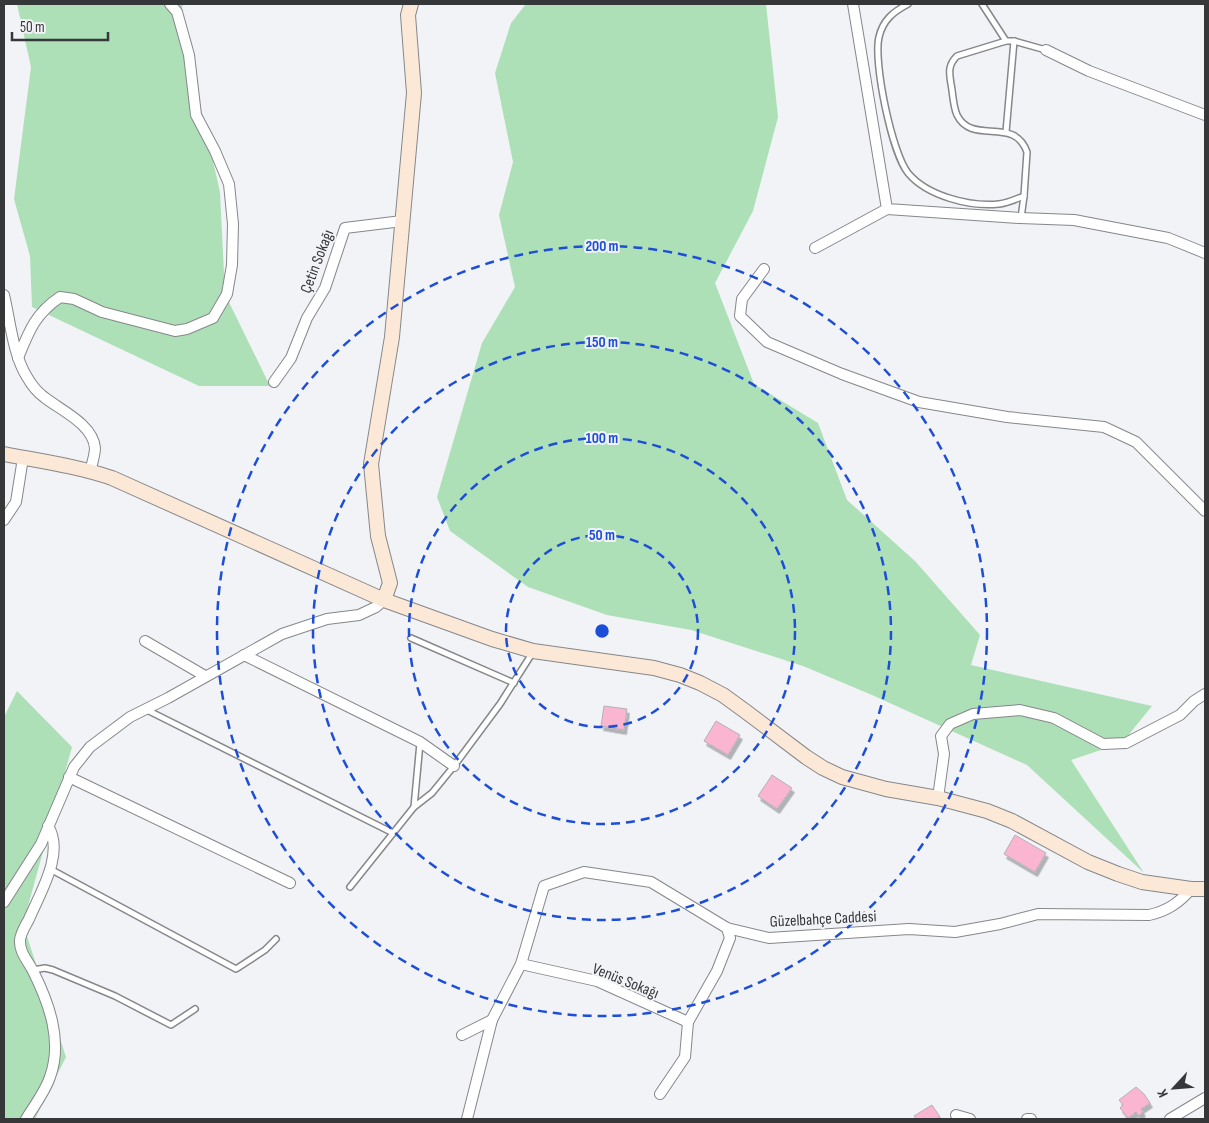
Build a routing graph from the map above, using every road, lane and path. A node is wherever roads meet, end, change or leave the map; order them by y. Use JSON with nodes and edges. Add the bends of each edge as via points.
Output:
{"nodes":[{"id":1,"x":170,"y":4,"type":"edge"},
{"id":2,"x":411,"y":4,"type":"edge"},
{"id":3,"x":853,"y":4,"type":"edge"},
{"id":4,"x":908,"y":4,"type":"edge"},
{"id":5,"x":982,"y":4,"type":"edge"},
{"id":6,"x":1006,"y":41,"type":"junction"},
{"id":7,"x":1014,"y":41,"type":"junction"},
{"id":8,"x":1046,"y":50,"type":"joint"},
{"id":9,"x":1205,"y":115,"type":"edge"},
{"id":10,"x":1006,"y":132,"type":"junction"},
{"id":11,"x":1024,"y":196,"type":"junction"},
{"id":12,"x":887,"y":209,"type":"junction"},
{"id":13,"x":1020,"y":218,"type":"junction"},
{"id":14,"x":402,"y":221,"type":"junction"},
{"id":15,"x":815,"y":248,"type":"dead end"},
{"id":16,"x":1205,"y":253,"type":"edge"},
{"id":17,"x":764,"y":270,"type":"dead end"},
{"id":18,"x":4,"y":295,"type":"edge"},
{"id":19,"x":18,"y":358,"type":"junction"},
{"id":20,"x":274,"y":382,"type":"dead end"},
{"id":21,"x":4,"y":454,"type":"edge"},
{"id":22,"x":23,"y":458,"type":"junction"},
{"id":23,"x":90,"y":471,"type":"junction"},
{"id":24,"x":1205,"y":511,"type":"edge"},
{"id":25,"x":4,"y":520,"type":"edge"},
{"id":26,"x":384,"y":600,"type":"junction"},
{"id":27,"x":411,"y":638,"type":"dead end"},
{"id":28,"x":145,"y":641,"type":"dead end"},
{"id":29,"x":533,"y":651,"type":"junction"},
{"id":30,"x":244,"y":655,"type":"junction"},
{"id":31,"x":205,"y":676,"type":"junction"},
{"id":32,"x":514,"y":683,"type":"junction"},
{"id":33,"x":1205,"y":694,"type":"edge"},
{"id":34,"x":145,"y":709,"type":"junction"},
{"id":35,"x":420,"y":742,"type":"junction"},
{"id":36,"x":454,"y":766,"type":"junction"},
{"id":37,"x":70,"y":777,"type":"junction"},
{"id":38,"x":938,"y":798,"type":"junction"},
{"id":39,"x":414,"y":807,"type":"junction"},
{"id":40,"x":48,"y":826,"type":"junction"},
{"id":41,"x":393,"y":833,"type":"junction"},
{"id":42,"x":50,"y":869,"type":"junction"},
{"id":43,"x":290,"y":883,"type":"dead end"},
{"id":44,"x":350,"y":887,"type":"dead end"},
{"id":45,"x":1198,"y":889,"type":"edge"},
{"id":46,"x":4,"y":902,"type":"edge"},
{"id":47,"x":727,"y":928,"type":"junction"},
{"id":48,"x":276,"y":939,"type":"dead end"},
{"id":49,"x":521,"y":964,"type":"junction"},
{"id":50,"x":33,"y":970,"type":"junction"},
{"id":51,"x":195,"y":1009,"type":"dead end"},
{"id":52,"x":492,"y":1020,"type":"junction"},
{"id":53,"x":688,"y":1022,"type":"junction"},
{"id":54,"x":462,"y":1035,"type":"dead end"},
{"id":55,"x":660,"y":1094,"type":"dead end"},
{"id":56,"x":1205,"y":1098,"type":"edge"},
{"id":57,"x":956,"y":1115,"type":"dead end"},
{"id":58,"x":26,"y":1119,"type":"edge"},
{"id":59,"x":467,"y":1119,"type":"edge"},
{"id":60,"x":970,"y":1119,"type":"edge"},
{"id":61,"x":1027,"y":1119,"type":"edge"},
{"id":62,"x":1032,"y":1119,"type":"edge"},
{"id":63,"x":1170,"y":1119,"type":"edge"}],
"edges":[{"from":1,"to":19,"type":"street","via":[[178,12],[189,55],[196,115],[229,184],[233,224],[228,294],[213,318],[175,331],[60,297],[40,313]]},
{"from":2,"to":14,"type":"street","via":[[408,15],[414,93]]},
{"from":3,"to":12,"type":"street"},
{"from":4,"to":11,"type":"lane","via":[[887,19],[877,51],[887,114],[902,163],[909,174],[926,188],[950,199],[992,205]]},
{"from":5,"to":6,"type":"lane"},
{"from":6,"to":7,"type":"lane"},
{"from":6,"to":10,"type":"lane","via":[[957,56],[949,70],[957,114],[962,121],[974,130]]},
{"from":7,"to":8,"type":"lane"},
{"from":7,"to":10,"type":"lane"},
{"from":8,"to":9,"type":"street","via":[[1089,71]]},
{"from":10,"to":11,"type":"lane","via":[[1021,140],[1027,152]]},
{"from":11,"to":13,"type":"lane"},
{"from":12,"to":13,"type":"street"},
{"from":12,"to":15,"type":"street"},
{"from":13,"to":16,"type":"street","via":[[1083,222],[1168,238]]},
{"from":14,"to":20,"type":"street","name":"Çetin Sokağı","via":[[345,228],[325,288],[307,318],[291,358]]},
{"from":14,"to":26,"type":"street","via":[[392,337],[371,464],[378,536],[390,583]]},
{"from":17,"to":24,"type":"street","via":[[742,299],[740,316],[767,342],[919,402],[1006,417],[1104,427],[1136,442]]},
{"from":18,"to":19,"type":"street"},
{"from":19,"to":23,"type":"street","via":[[34,388],[86,429],[95,448]]},
{"from":21,"to":22,"type":"street"},
{"from":22,"to":23,"type":"street"},
{"from":22,"to":25,"type":"street","via":[[16,502]]},
{"from":23,"to":26,"type":"street"},
{"from":26,"to":29,"type":"street","via":[[492,640]]},
{"from":26,"to":30,"type":"street","via":[[358,615],[327,619],[282,634]]},
{"from":27,"to":32,"type":"lane"},
{"from":28,"to":31,"type":"street"},
{"from":29,"to":32,"type":"lane"},
{"from":29,"to":38,"type":"street","via":[[654,668],[680,675],[723,696],[823,768],[862,783]]},
{"from":30,"to":31,"type":"street"},
{"from":30,"to":35,"type":"street"},
{"from":31,"to":34,"type":"street"},
{"from":32,"to":36,"type":"lane"},
{"from":33,"to":38,"type":"street","via":[[1180,715],[1126,744],[1103,744],[1054,718],[1020,710],[973,714],[950,724],[941,736],[944,754]]},
{"from":34,"to":37,"type":"street","via":[[90,747]]},
{"from":34,"to":41,"type":"lane"},
{"from":35,"to":36,"type":"street"},
{"from":35,"to":39,"type":"lane"},
{"from":36,"to":39,"type":"lane","via":[[432,793]]},
{"from":37,"to":40,"type":"street"},
{"from":37,"to":43,"type":"street"},
{"from":38,"to":45,"type":"street","via":[[1012,820],[1088,862],[1118,874],[1142,882]]},
{"from":39,"to":41,"type":"lane"},
{"from":40,"to":42,"type":"street","via":[[55,848]]},
{"from":40,"to":46,"type":"street","via":[[41,844]]},
{"from":41,"to":44,"type":"lane"},
{"from":42,"to":48,"type":"lane","via":[[236,969]]},
{"from":42,"to":50,"type":"street","via":[[20,939],[22,952]]},
{"from":45,"to":47,"type":"street","name":"Güzelbahçe Caddesi","via":[[1174,906],[1149,915],[1038,914],[955,932],[909,928],[769,938]]},
{"from":47,"to":49,"type":"street","name":"Güzelbahçe Caddesi","via":[[651,882],[584,872],[544,886]]},
{"from":47,"to":53,"type":"street","via":[[730,938],[717,971]]},
{"from":49,"to":52,"type":"street"},
{"from":49,"to":53,"type":"street","name":"Venüs Sokağı","via":[[597,982]]},
{"from":50,"to":51,"type":"lane","via":[[53,970],[115,996],[171,1025]]},
{"from":50,"to":58,"type":"street","via":[[55,1034],[56,1050],[48,1082]]},
{"from":52,"to":54,"type":"street"},
{"from":52,"to":59,"type":"street"},
{"from":53,"to":55,"type":"street","via":[[685,1057]]},
{"from":56,"to":63,"type":"street"},
{"from":57,"to":60,"type":"street"},
{"from":61,"to":62,"type":"street"}]}
